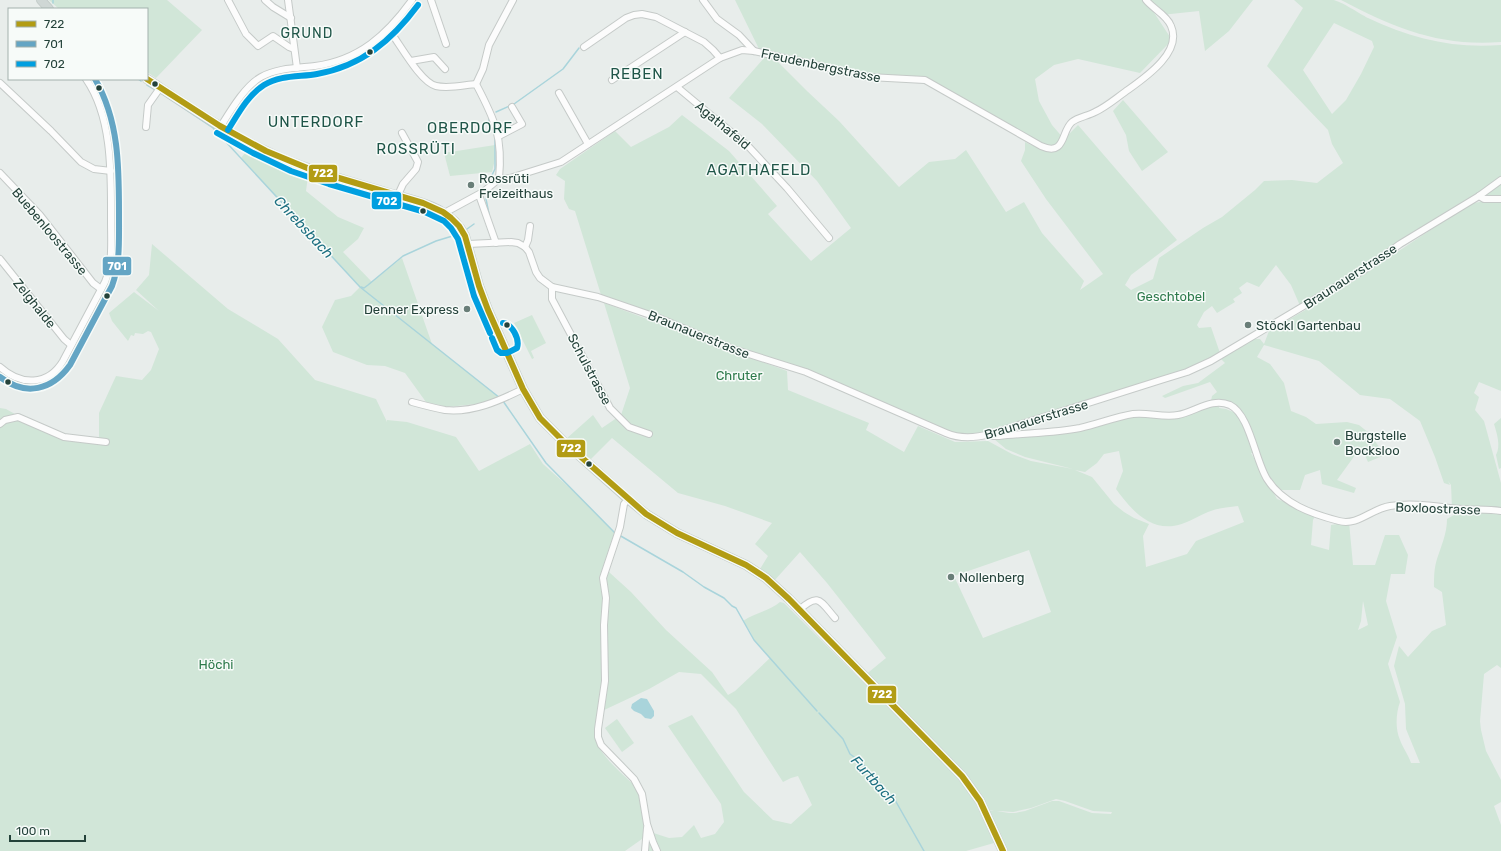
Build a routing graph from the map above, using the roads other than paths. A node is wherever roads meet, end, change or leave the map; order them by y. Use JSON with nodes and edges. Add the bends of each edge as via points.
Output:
{"nodes":[{"id":1,"x":41,"y":0,"type":"edge"},
{"id":2,"x":228,"y":0,"type":"edge"},
{"id":3,"x":265,"y":0,"type":"edge"},
{"id":4,"x":288,"y":0,"type":"edge"},
{"id":5,"x":412,"y":0,"type":"edge"},
{"id":6,"x":431,"y":0,"type":"edge"},
{"id":7,"x":513,"y":0,"type":"edge"},
{"id":8,"x":703,"y":0,"type":"edge"},
{"id":9,"x":1146,"y":0,"type":"edge"},
{"id":10,"x":48,"y":8,"type":"edge"},
{"id":11,"x":290,"y":18,"type":"junction"},
{"id":12,"x":389,"y":30,"type":"junction"},
{"id":13,"x":686,"y":32,"type":"junction"},
{"id":14,"x":446,"y":44,"type":"dead end"},
{"id":15,"x":584,"y":47,"type":"dead end"},
{"id":16,"x":294,"y":49,"type":"junction"},
{"id":17,"x":754,"y":51,"type":"junction"},
{"id":18,"x":720,"y":58,"type":"junction"},
{"id":19,"x":411,"y":62,"type":"junction"},
{"id":20,"x":297,"y":68,"type":"junction"},
{"id":21,"x":445,"y":69,"type":"dead end"},
{"id":22,"x":87,"y":80,"type":"edge"},
{"id":23,"x":148,"y":80,"type":"edge"},
{"id":24,"x":612,"y":80,"type":"dead end"},
{"id":25,"x":0,"y":83,"type":"edge"},
{"id":26,"x":476,"y":84,"type":"junction"},
{"id":27,"x":677,"y":87,"type":"junction"},
{"id":28,"x":160,"y":88,"type":"junction"},
{"id":29,"x":559,"y":93,"type":"dead end"},
{"id":30,"x":512,"y":107,"type":"dead end"},
{"id":31,"x":221,"y":126,"type":"junction"},
{"id":32,"x":146,"y":127,"type":"dead end"},
{"id":33,"x":402,"y":133,"type":"dead end"},
{"id":34,"x":499,"y":136,"type":"junction"},
{"id":35,"x":588,"y":144,"type":"junction"},
{"id":36,"x":111,"y":171,"type":"junction"},
{"id":37,"x":0,"y":173,"type":"edge"},
{"id":38,"x":6,"y":178,"type":"junction"},
{"id":39,"x":499,"y":179,"type":"junction"},
{"id":40,"x":1501,"y":180,"type":"edge"},
{"id":41,"x":0,"y":183,"type":"edge"},
{"id":42,"x":398,"y":195,"type":"junction"},
{"id":43,"x":479,"y":195,"type":"junction"},
{"id":44,"x":1479,"y":196,"type":"junction"},
{"id":45,"x":1501,"y":199,"type":"edge"},
{"id":46,"x":446,"y":213,"type":"junction"},
{"id":47,"x":530,"y":226,"type":"dead end"},
{"id":48,"x":829,"y":238,"type":"dead end"},
{"id":49,"x":496,"y":243,"type":"junction"},
{"id":50,"x":468,"y":244,"type":"junction"},
{"id":51,"x":525,"y":247,"type":"junction"},
{"id":52,"x":0,"y":259,"type":"edge"},
{"id":53,"x":552,"y":287,"type":"junction"},
{"id":54,"x":101,"y":289,"type":"junction"},
{"id":55,"x":71,"y":346,"type":"junction"},
{"id":56,"x":0,"y":367,"type":"edge"},
{"id":57,"x":522,"y":389,"type":"junction"},
{"id":58,"x":412,"y":402,"type":"dead end"},
{"id":59,"x":0,"y":424,"type":"edge"},
{"id":60,"x":649,"y":434,"type":"dead end"},
{"id":61,"x":990,"y":434,"type":"junction"},
{"id":62,"x":106,"y":442,"type":"dead end"},
{"id":63,"x":628,"y":499,"type":"junction"},
{"id":64,"x":1501,"y":511,"type":"edge"},
{"id":65,"x":799,"y":610,"type":"junction"},
{"id":66,"x":835,"y":618,"type":"dead end"},
{"id":67,"x":647,"y":824,"type":"junction"},
{"id":68,"x":645,"y":851,"type":"edge"},
{"id":69,"x":657,"y":851,"type":"edge"},
{"id":70,"x":1003,"y":851,"type":"edge"}],
"edges":[{"from":1,"to":10,"type":"main road"},
{"from":2,"to":16,"type":"street","via":[[246,34],[258,46],[273,36]]},
{"from":3,"to":11,"type":"street"},
{"from":4,"to":11,"type":"street"},
{"from":5,"to":12,"type":"street"},
{"from":6,"to":14,"type":"street"},
{"from":7,"to":26,"type":"street","via":[[489,45]]},
{"from":8,"to":17,"type":"street","via":[[717,19],[739,35]]},
{"from":9,"to":17,"type":"street","name":"Freudenbergstrasse","via":[[1172,28],[1172,40],[1165,57],[1150,74],[1111,102],[1072,122],[1062,142],[1051,148],[1041,146],[925,80],[869,77]]},
{"from":11,"to":16,"type":"street"},
{"from":12,"to":19,"type":"street"},
{"from":12,"to":20,"type":"street","via":[[370,45],[345,58],[322,65]]},
{"from":13,"to":15,"type":"street","via":[[649,14],[634,15]]},
{"from":13,"to":18,"type":"street","via":[[704,42]]},
{"from":13,"to":24,"type":"street"},
{"from":16,"to":20,"type":"street"},
{"from":17,"to":18,"type":"street","name":"Freudenbergstrasse","via":[[742,50]]},
{"from":18,"to":27,"type":"street","name":"Freudenbergstrasse"},
{"from":19,"to":21,"type":"street","via":[[434,57]]},
{"from":19,"to":26,"type":"street","via":[[423,78],[436,86]]},
{"from":20,"to":31,"type":"street","via":[[261,77],[232,108]]},
{"from":22,"to":36,"type":"street","via":[[95,95],[101,115]]},
{"from":23,"to":28,"type":"main road"},
{"from":25,"to":36,"type":"street","via":[[81,162],[94,169]]},
{"from":26,"to":34,"type":"street"},
{"from":27,"to":35,"type":"street","name":"Freudenbergstrasse"},
{"from":27,"to":48,"type":"street","name":"Agathafeld","via":[[748,146]]},
{"from":28,"to":31,"type":"main road"},
{"from":28,"to":32,"type":"street","via":[[148,105]]},
{"from":29,"to":35,"type":"street"},
{"from":30,"to":34,"type":"street","via":[[522,124]]},
{"from":31,"to":42,"type":"main road","via":[[256,146],[294,163]]},
{"from":33,"to":42,"type":"street","via":[[417,159],[418,166],[403,184]]},
{"from":34,"to":39,"type":"street"},
{"from":35,"to":39,"type":"street","name":"Freudenbergstrasse","via":[[556,164]]},
{"from":36,"to":54,"type":"street","via":[[110,264]]},
{"from":37,"to":38,"type":"street","name":"Buebenloostrasse"},
{"from":38,"to":41,"type":"street"},
{"from":38,"to":54,"type":"street","name":"Buebenloostrasse","via":[[40,215],[93,283]]},
{"from":39,"to":43,"type":"street","name":"Freudenbergstrasse"},
{"from":40,"to":44,"type":"street","name":"Braunauerstrasse"},
{"from":42,"to":46,"type":"main road"},
{"from":43,"to":46,"type":"street","name":"Freudenbergstrasse"},
{"from":43,"to":49,"type":"street"},
{"from":44,"to":45,"type":"street","via":[[1484,199]]},
{"from":44,"to":61,"type":"street","name":"Braunauerstrasse","via":[[1400,244],[1364,270],[1210,361],[1187,372]]},
{"from":46,"to":50,"type":"main road","via":[[461,228]]},
{"from":47,"to":51,"type":"street"},
{"from":49,"to":50,"type":"street"},
{"from":49,"to":51,"type":"street","via":[[515,242]]},
{"from":50,"to":57,"type":"main road","via":[[486,305]]},
{"from":51,"to":53,"type":"street","via":[[530,253],[538,275]]},
{"from":52,"to":55,"type":"street","name":"Zelghalde"},
{"from":53,"to":60,"type":"street","name":"Schulstrasse","via":[[552,298],[610,408],[629,427]]},
{"from":53,"to":61,"type":"street","name":"Braunauerstrasse","via":[[598,297],[659,318],[733,349],[806,372],[949,435],[970,438]]},
{"from":54,"to":55,"type":"street"},
{"from":55,"to":56,"type":"street","via":[[58,368],[40,380],[10,375]]},
{"from":57,"to":58,"type":"street","via":[[498,401],[454,410]]},
{"from":57,"to":63,"type":"main road","via":[[545,423]]},
{"from":59,"to":62,"type":"street","via":[[18,417],[64,438]]},
{"from":61,"to":64,"type":"street","name":"Boxloostrasse","via":[[999,436],[1076,428],[1137,414],[1176,416],[1209,404],[1225,403],[1235,408],[1244,419],[1261,468],[1270,483],[1286,499],[1305,510],[1344,522],[1360,520],[1395,505]]},
{"from":63,"to":65,"type":"main road","via":[[665,526],[737,560],[756,572],[774,585]]},
{"from":63,"to":67,"type":"street","via":[[624,504],[620,527],[603,578],[606,598],[605,681],[598,737],[601,745],[634,779],[642,794]]},
{"from":65,"to":66,"type":"street","via":[[812,600],[816,600],[820,601]]},
{"from":65,"to":70,"type":"main road","via":[[962,776],[980,801]]},
{"from":67,"to":68,"type":"street"},
{"from":67,"to":69,"type":"street"}]}
